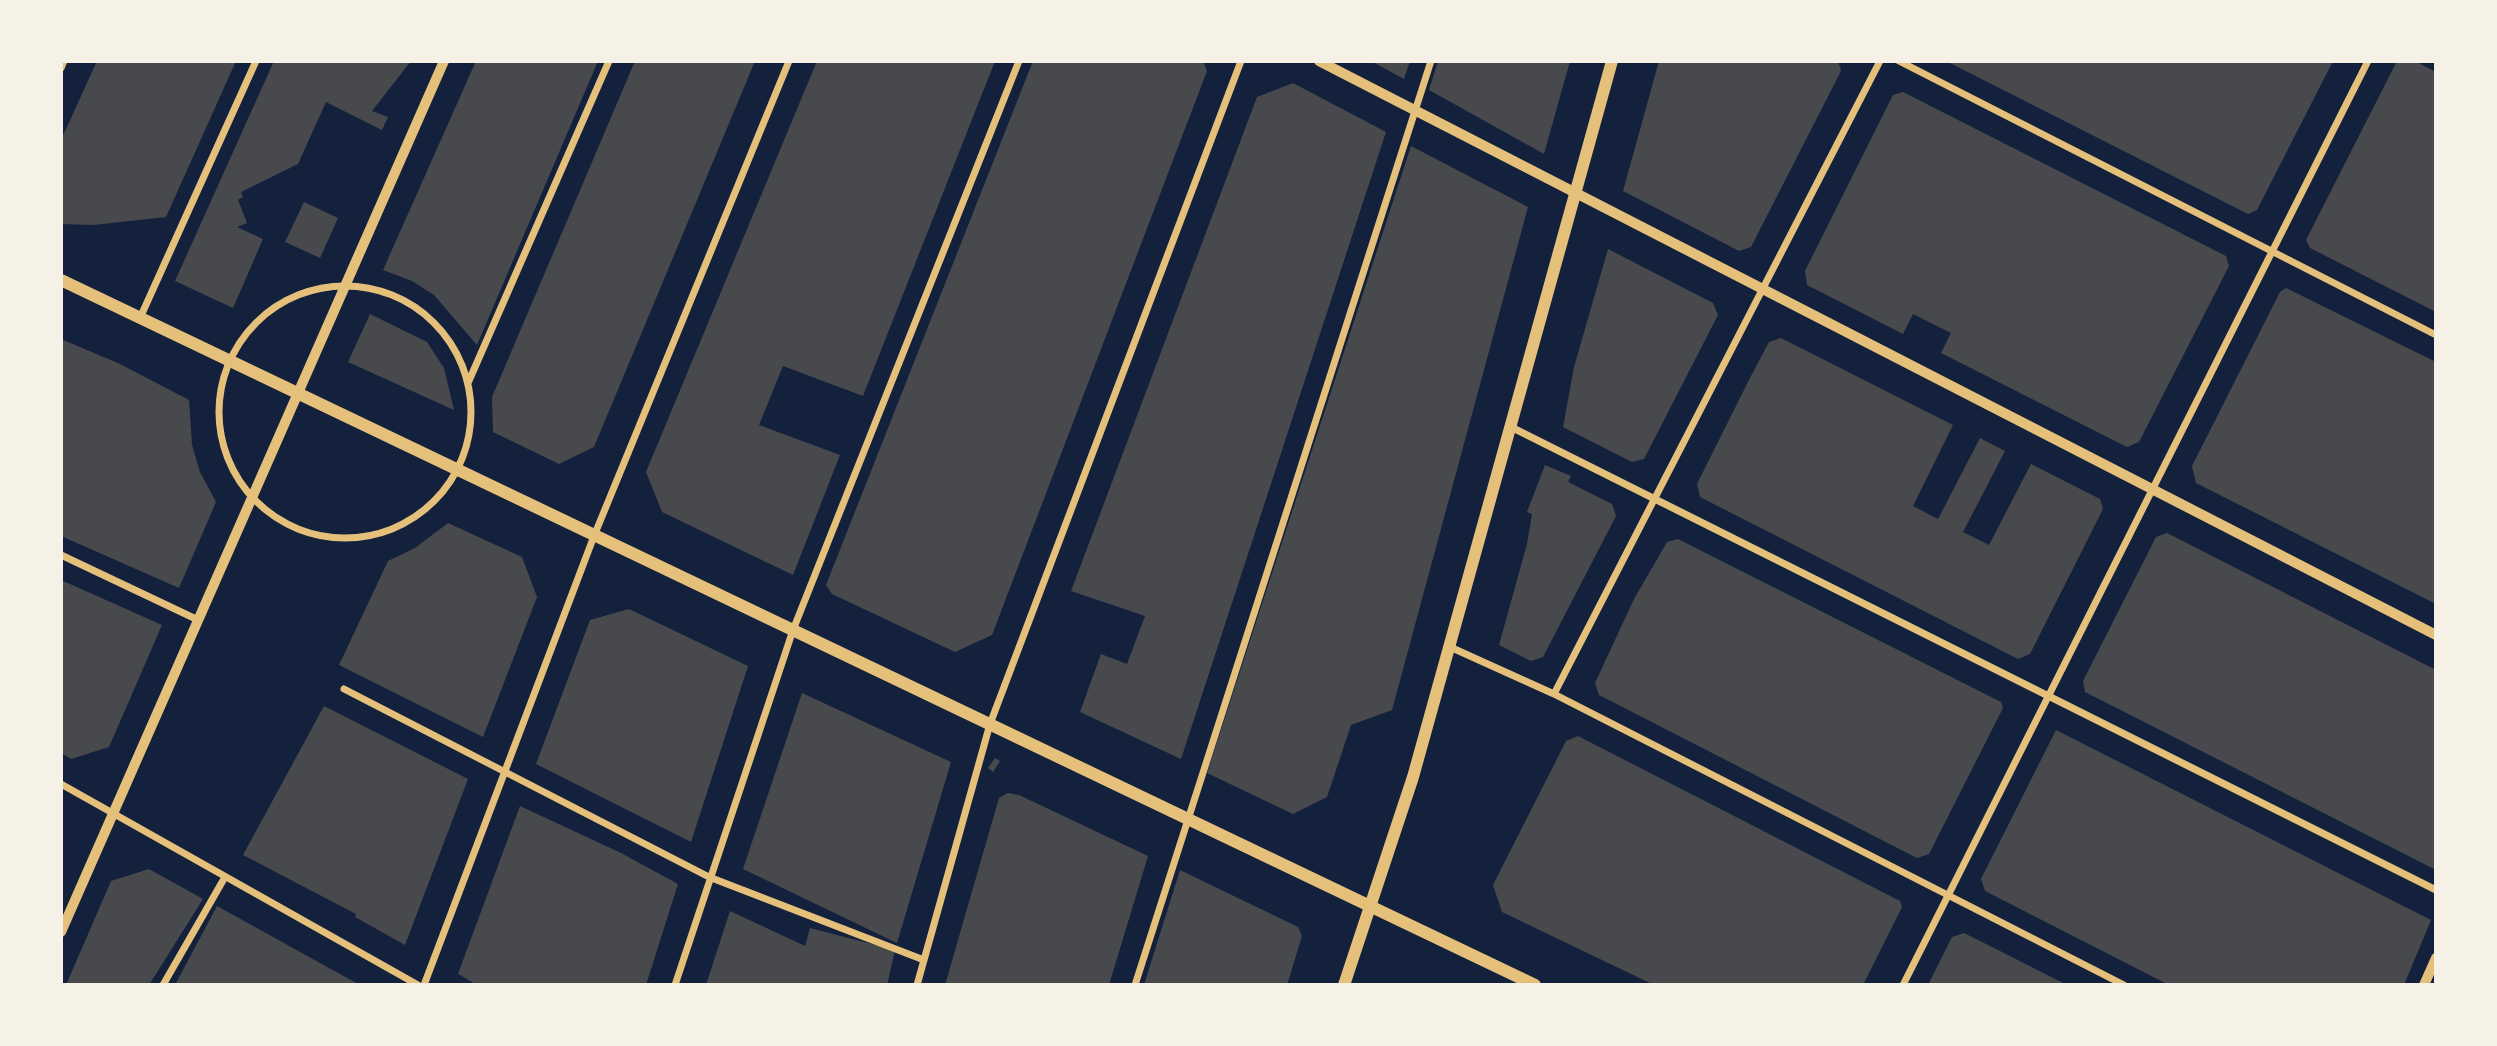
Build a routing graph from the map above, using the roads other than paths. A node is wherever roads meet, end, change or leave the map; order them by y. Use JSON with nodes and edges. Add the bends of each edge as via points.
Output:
{"nodes":[{"id":1,"x":64,"y":61,"type":"edge"},
{"id":2,"x":256,"y":61,"type":"edge"},
{"id":3,"x":444,"y":61,"type":"edge"},
{"id":4,"x":609,"y":61,"type":"edge"},
{"id":5,"x":789,"y":61,"type":"edge"},
{"id":6,"x":1019,"y":61,"type":"edge"},
{"id":7,"x":1241,"y":61,"type":"edge"},
{"id":8,"x":1319,"y":61,"type":"edge"},
{"id":9,"x":1431,"y":61,"type":"edge"},
{"id":10,"x":1612,"y":61,"type":"edge"},
{"id":11,"x":1880,"y":61,"type":"edge"},
{"id":12,"x":1899,"y":61,"type":"edge"},
{"id":13,"x":2368,"y":61,"type":"edge"},
{"id":14,"x":61,"y":68,"type":"edge"},
{"id":15,"x":1415,"y":112,"type":"junction"},
{"id":16,"x":1576,"y":194,"type":"junction"},
{"id":17,"x":2272,"y":253,"type":"junction"},
{"id":18,"x":61,"y":280,"type":"edge"},
{"id":19,"x":346,"y":285,"type":"junction"},
{"id":20,"x":1762,"y":289,"type":"junction"},
{"id":21,"x":140,"y":318,"type":"junction"},
{"id":22,"x":2436,"y":335,"type":"edge"},
{"id":23,"x":229,"y":361,"type":"junction"},
{"id":24,"x":468,"y":384,"type":"junction"},
{"id":25,"x":298,"y":394,"type":"junction"},
{"id":26,"x":1511,"y":427,"type":"junction"},
{"id":27,"x":457,"y":470,"type":"junction"},
{"id":28,"x":2152,"y":489,"type":"junction"},
{"id":29,"x":251,"y":498,"type":"junction"},
{"id":30,"x":1654,"y":499,"type":"junction"},
{"id":31,"x":594,"y":536,"type":"junction"},
{"id":32,"x":61,"y":555,"type":"edge"},
{"id":33,"x":196,"y":620,"type":"junction"},
{"id":34,"x":793,"y":630,"type":"junction"},
{"id":35,"x":2436,"y":635,"type":"edge"},
{"id":36,"x":1450,"y":647,"type":"junction"},
{"id":37,"x":344,"y":689,"type":"dead end"},
{"id":38,"x":1554,"y":694,"type":"junction"},
{"id":39,"x":2048,"y":697,"type":"junction"},
{"id":40,"x":990,"y":724,"type":"junction"},
{"id":41,"x":504,"y":772,"type":"junction"},
{"id":42,"x":61,"y":784,"type":"edge"},
{"id":43,"x":112,"y":812,"type":"junction"},
{"id":44,"x":1188,"y":819,"type":"junction"},
{"id":45,"x":225,"y":877,"type":"junction"},
{"id":46,"x":709,"y":877,"type":"junction"},
{"id":47,"x":2436,"y":890,"type":"edge"},
{"id":48,"x":1947,"y":896,"type":"junction"},
{"id":49,"x":1369,"y":906,"type":"junction"},
{"id":50,"x":61,"y":932,"type":"edge"},
{"id":51,"x":2436,"y":958,"type":"edge"},
{"id":52,"x":924,"y":960,"type":"junction"},
{"id":53,"x":163,"y":985,"type":"edge"},
{"id":54,"x":418,"y":985,"type":"edge"},
{"id":55,"x":424,"y":985,"type":"edge"},
{"id":56,"x":675,"y":985,"type":"edge"},
{"id":57,"x":917,"y":985,"type":"edge"},
{"id":58,"x":1135,"y":985,"type":"edge"},
{"id":59,"x":1343,"y":985,"type":"edge"},
{"id":60,"x":1535,"y":985,"type":"edge"},
{"id":61,"x":1903,"y":985,"type":"edge"},
{"id":62,"x":2124,"y":985,"type":"edge"},
{"id":63,"x":2424,"y":985,"type":"edge"}],
"edges":[{"from":1,"to":14,"type":"street"},
{"from":2,"to":21,"type":"street"},
{"from":3,"to":19,"type":"street"},
{"from":4,"to":24,"type":"street"},
{"from":5,"to":31,"type":"street"},
{"from":6,"to":34,"type":"street"},
{"from":7,"to":40,"type":"street"},
{"from":8,"to":15,"type":"street"},
{"from":9,"to":15,"type":"street"},
{"from":10,"to":16,"type":"main road"},
{"from":11,"to":20,"type":"street"},
{"from":12,"to":17,"type":"street"},
{"from":13,"to":17,"type":"street"},
{"from":15,"to":16,"type":"street"},
{"from":15,"to":44,"type":"street"},
{"from":16,"to":20,"type":"street"},
{"from":16,"to":26,"type":"main road"},
{"from":17,"to":22,"type":"street"},
{"from":17,"to":28,"type":"street"},
{"from":18,"to":21,"type":"main road"},
{"from":19,"to":23,"type":"street","via":[[299,294],[277,305],[236,346]]},
{"from":19,"to":24,"type":"street","via":[[401,298],[424,313],[459,357]]},
{"from":19,"to":25,"type":"street"},
{"from":20,"to":28,"type":"street"},
{"from":20,"to":30,"type":"street"},
{"from":21,"to":23,"type":"main road"},
{"from":23,"to":25,"type":"main road"},
{"from":23,"to":29,"type":"street","via":[[218,412],[222,444],[233,473]]},
{"from":24,"to":27,"type":"street","via":[[470,423]]},
{"from":25,"to":27,"type":"main road"},
{"from":25,"to":29,"type":"street"},
{"from":26,"to":30,"type":"street"},
{"from":26,"to":36,"type":"main road"},
{"from":27,"to":29,"type":"street","via":[[424,511],[397,528],[366,537],[335,539],[304,533],[275,519]]},
{"from":27,"to":31,"type":"main road"},
{"from":28,"to":35,"type":"street"},
{"from":28,"to":39,"type":"street"},
{"from":29,"to":33,"type":"street"},
{"from":30,"to":38,"type":"street"},
{"from":30,"to":39,"type":"street"},
{"from":31,"to":34,"type":"main road"},
{"from":31,"to":41,"type":"street"},
{"from":32,"to":33,"type":"street"},
{"from":33,"to":43,"type":"street"},
{"from":34,"to":40,"type":"main road"},
{"from":34,"to":46,"type":"street"},
{"from":36,"to":38,"type":"street"},
{"from":36,"to":49,"type":"main road"},
{"from":37,"to":41,"type":"street"},
{"from":38,"to":48,"type":"street"},
{"from":39,"to":47,"type":"street"},
{"from":39,"to":48,"type":"street"},
{"from":40,"to":44,"type":"main road"},
{"from":40,"to":52,"type":"street"},
{"from":41,"to":46,"type":"street"},
{"from":41,"to":55,"type":"street"},
{"from":42,"to":43,"type":"street"},
{"from":43,"to":45,"type":"street"},
{"from":43,"to":50,"type":"street"},
{"from":44,"to":49,"type":"main road"},
{"from":44,"to":58,"type":"street"},
{"from":45,"to":53,"type":"street"},
{"from":45,"to":54,"type":"street"},
{"from":46,"to":52,"type":"street"},
{"from":46,"to":56,"type":"street"},
{"from":48,"to":61,"type":"street"},
{"from":48,"to":62,"type":"street"},
{"from":49,"to":59,"type":"main road"},
{"from":49,"to":60,"type":"main road"},
{"from":51,"to":63,"type":"main road"},
{"from":52,"to":57,"type":"street"}]}
